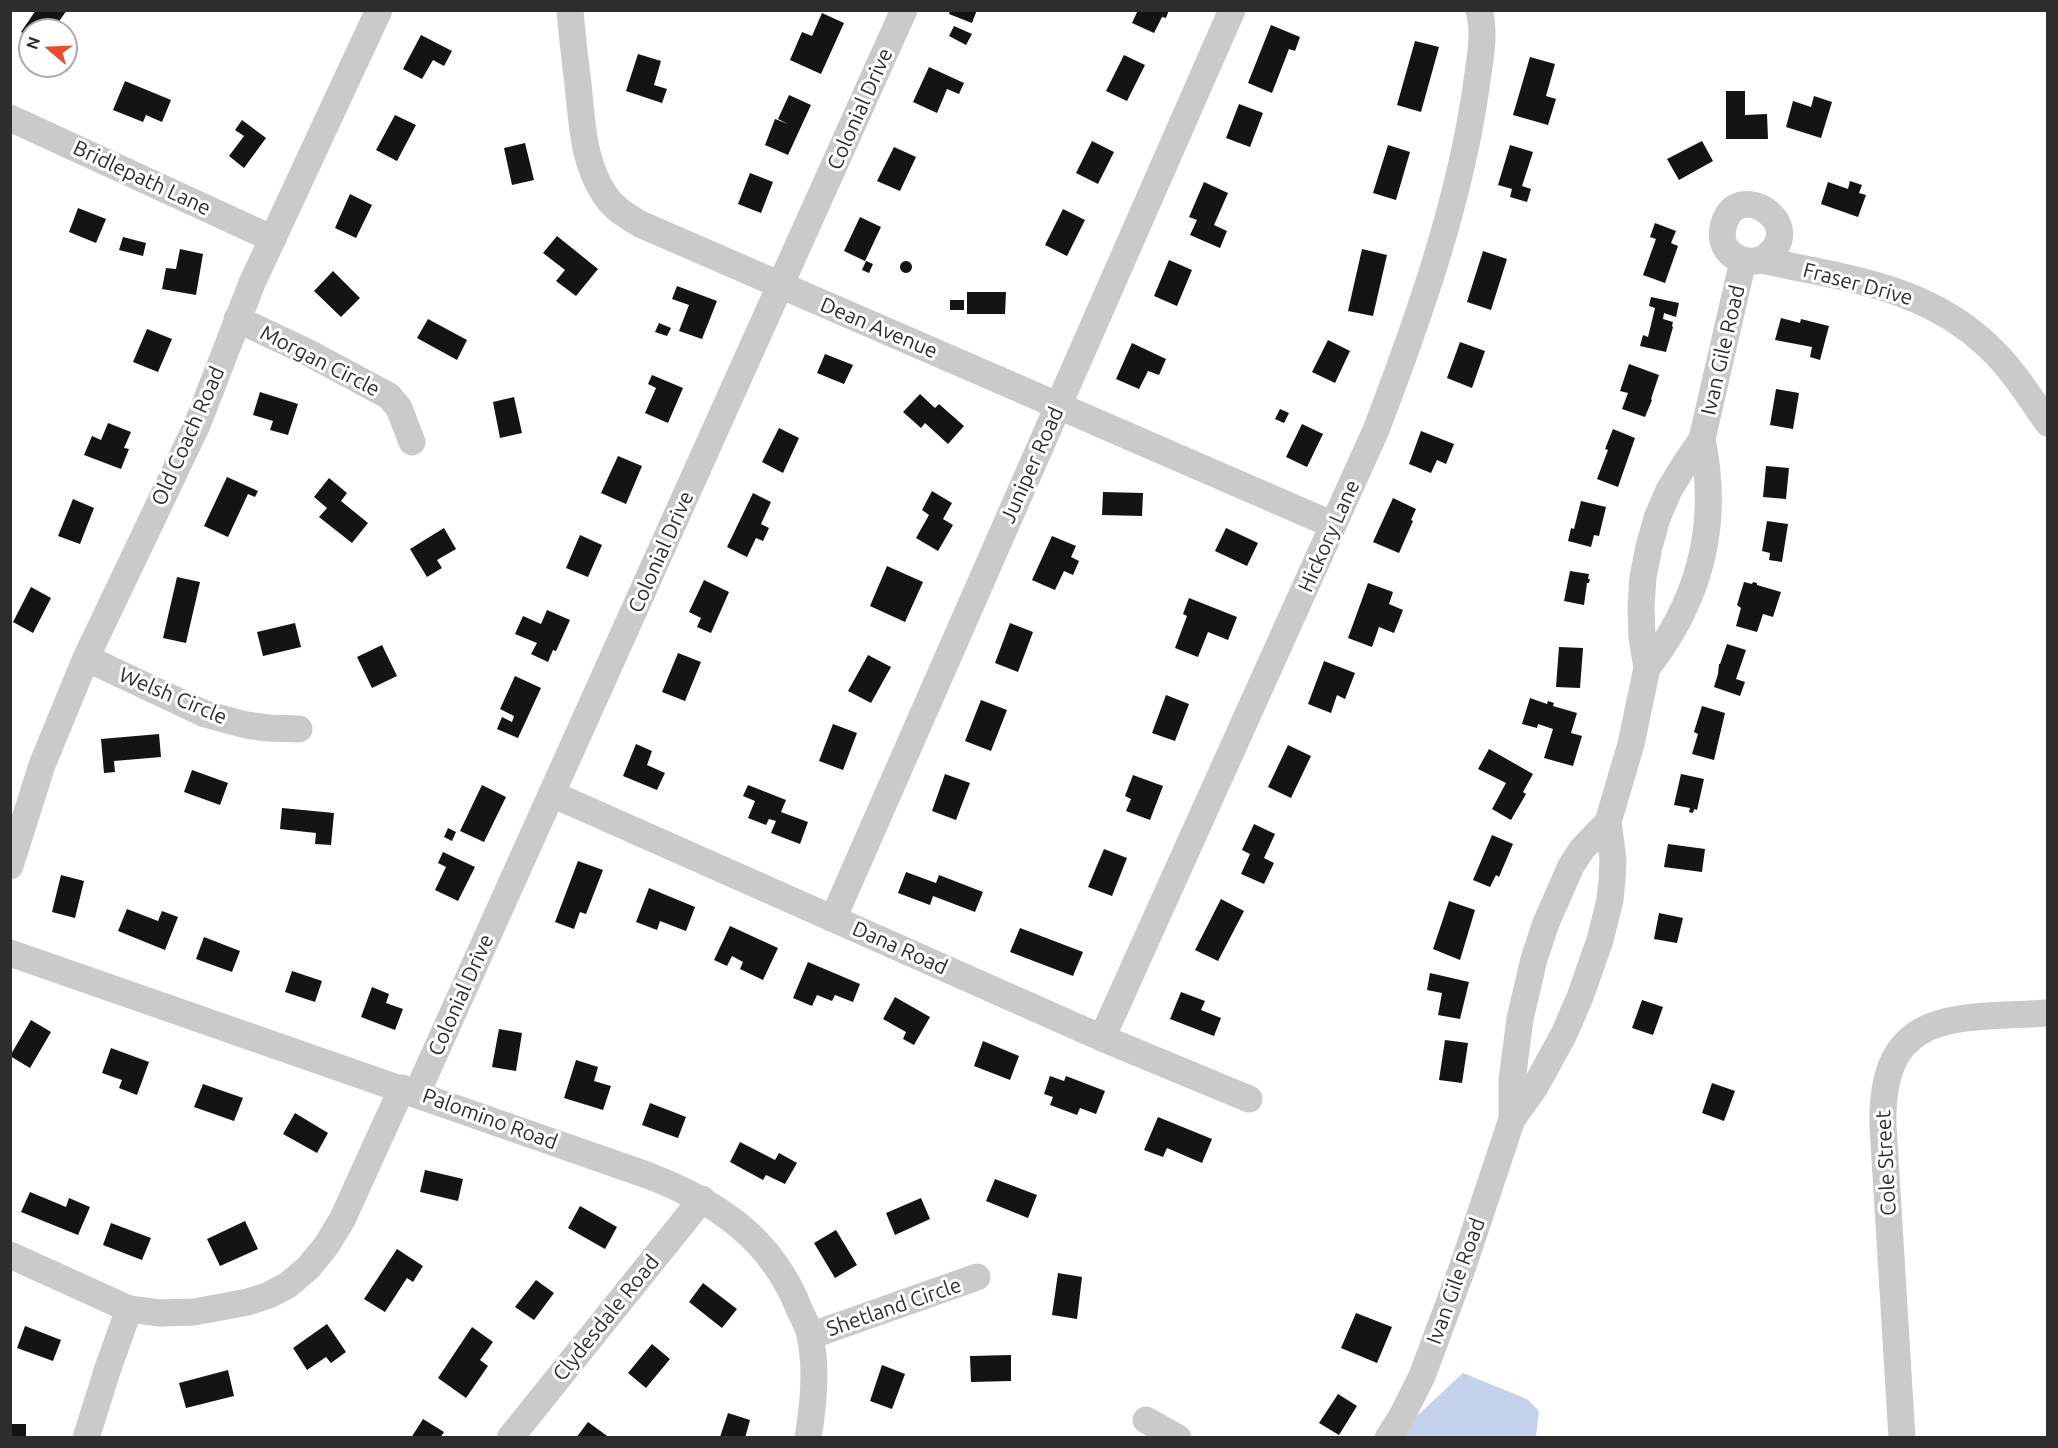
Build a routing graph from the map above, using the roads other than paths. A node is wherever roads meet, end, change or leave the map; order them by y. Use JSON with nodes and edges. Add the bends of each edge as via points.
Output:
{"nodes":[{"id":1,"x":378,"y":10,"type":"edge"},
{"id":2,"x":570,"y":10,"type":"edge"},
{"id":3,"x":904,"y":10,"type":"edge"},
{"id":4,"x":1232,"y":10,"type":"edge"},
{"id":5,"x":1479,"y":10,"type":"edge"},
{"id":6,"x":10,"y":118,"type":"edge"},
{"id":7,"x":273,"y":239,"type":"junction"},
{"id":8,"x":1752,"y":260,"type":"joint"},
{"id":9,"x":781,"y":285,"type":"junction"},
{"id":10,"x":237,"y":319,"type":"junction"},
{"id":11,"x":1058,"y":406,"type":"junction"},
{"id":12,"x":2048,"y":423,"type":"edge"},
{"id":13,"x":1702,"y":439,"type":"junction"},
{"id":14,"x":412,"y":442,"type":"dead end"},
{"id":15,"x":1334,"y":525,"type":"junction"},
{"id":16,"x":86,"y":658,"type":"junction"},
{"id":17,"x":1647,"y":668,"type":"junction"},
{"id":18,"x":299,"y":729,"type":"dead end"},
{"id":19,"x":552,"y":794,"type":"junction"},
{"id":20,"x":1608,"y":822,"type":"junction"},
{"id":21,"x":10,"y":866,"type":"edge"},
{"id":22,"x":833,"y":919,"type":"junction"},
{"id":23,"x":10,"y":953,"type":"edge"},
{"id":24,"x":2048,"y":1013,"type":"edge"},
{"id":25,"x":1102,"y":1038,"type":"junction"},
{"id":26,"x":410,"y":1091,"type":"junction"},
{"id":27,"x":1249,"y":1099,"type":"dead end"},
{"id":28,"x":1512,"y":1119,"type":"junction"},
{"id":29,"x":702,"y":1199,"type":"junction"},
{"id":30,"x":10,"y":1255,"type":"edge"},
{"id":31,"x":978,"y":1277,"type":"dead end"},
{"id":32,"x":129,"y":1309,"type":"junction"},
{"id":33,"x":810,"y":1336,"type":"junction"},
{"id":34,"x":1146,"y":1420,"type":"dead end"},
{"id":35,"x":86,"y":1437,"type":"edge"},
{"id":36,"x":510,"y":1437,"type":"edge"},
{"id":37,"x":808,"y":1437,"type":"edge"},
{"id":38,"x":1178,"y":1437,"type":"edge"},
{"id":39,"x":1388,"y":1437,"type":"edge"},
{"id":40,"x":1902,"y":1437,"type":"edge"}],
"edges":[{"from":1,"to":7,"type":"street","name":"Old Coach Road"},
{"from":2,"to":9,"type":"street","name":"Dean Avenue","via":[[583,134],[595,177],[605,196],[620,212],[640,224]]},
{"from":3,"to":9,"type":"street","name":"Colonial Drive"},
{"from":4,"to":11,"type":"street","name":"Juniper Road"},
{"from":5,"to":15,"type":"street","name":"Hickory Lane","via":[[1482,31],[1472,117],[1450,207],[1402,361]]},
{"from":6,"to":7,"type":"street","name":"Bridlepath Lane"},
{"from":7,"to":10,"type":"street","name":"Old Coach Road"},
{"from":8,"to":12,"type":"street","name":"Fraser Drive","via":[[1901,291],[1933,306],[1993,350]]},
{"from":8,"to":13,"type":"street","name":"Ivan Gile Road"},
{"from":9,"to":11,"type":"street","name":"Dean Avenue"},
{"from":9,"to":19,"type":"street","name":"Colonial Drive"},
{"from":10,"to":14,"type":"street","name":"Morgan Circle","via":[[389,396],[399,408]]},
{"from":10,"to":16,"type":"street","name":"Old Coach Road","via":[[197,425]]},
{"from":11,"to":15,"type":"street","name":"Dean Avenue"},
{"from":11,"to":22,"type":"street","name":"Juniper Road"},
{"from":13,"to":17,"type":"street","name":"Ivan Gile Road","via":[[1670,490],[1649,547],[1641,608]]},
{"from":13,"to":17,"type":"street","name":"Ivan Gile Road","via":[[1709,500],[1701,560],[1681,617]]},
{"from":15,"to":25,"type":"street","name":"Hickory Lane"},
{"from":16,"to":18,"type":"street","name":"Welsh Circle","via":[[205,714],[246,725]]},
{"from":16,"to":21,"type":"street","name":"Old Coach Road","via":[[39,774]]},
{"from":17,"to":20,"type":"street","name":"Ivan Gile Road","via":[[1629,752]]},
{"from":19,"to":22,"type":"street","name":"Dana Road"},
{"from":19,"to":26,"type":"street","name":"Colonial Drive"},
{"from":20,"to":28,"type":"street","name":"Ivan Gile Road","via":[[1570,866],[1540,941],[1517,1038]]},
{"from":20,"to":28,"type":"street","name":"Ivan Gile Road","via":[[1612,880],[1594,959],[1556,1051]]},
{"from":22,"to":25,"type":"street","name":"Dana Road"},
{"from":23,"to":26,"type":"street","name":"Palomino Road"},
{"from":24,"to":40,"type":"street","name":"Cole Street","via":[[1957,1019],[1932,1025],[1909,1041],[1889,1072],[1883,1126]]},
{"from":25,"to":27,"type":"street","name":"Dana Road"},
{"from":26,"to":29,"type":"street","name":"Palomino Road","via":[[647,1175]]},
{"from":26,"to":32,"type":"street","name":"Colonial Drive","via":[[326,1246],[288,1285],[248,1302],[194,1312]]},
{"from":28,"to":39,"type":"street","name":"Ivan Gile Road","via":[[1422,1376]]},
{"from":29,"to":33,"type":"street","name":"Palomino Road","via":[[730,1218],[770,1256],[794,1294]]},
{"from":29,"to":36,"type":"street","name":"Clydesdale Road"},
{"from":30,"to":32,"type":"street","name":"Colonial Drive"},
{"from":31,"to":33,"type":"street","name":"Shetland Circle"},
{"from":32,"to":35,"type":"street"},
{"from":33,"to":37,"type":"street","name":"Palomino Road","via":[[812,1395]]},
{"from":34,"to":38,"type":"street"}]}
